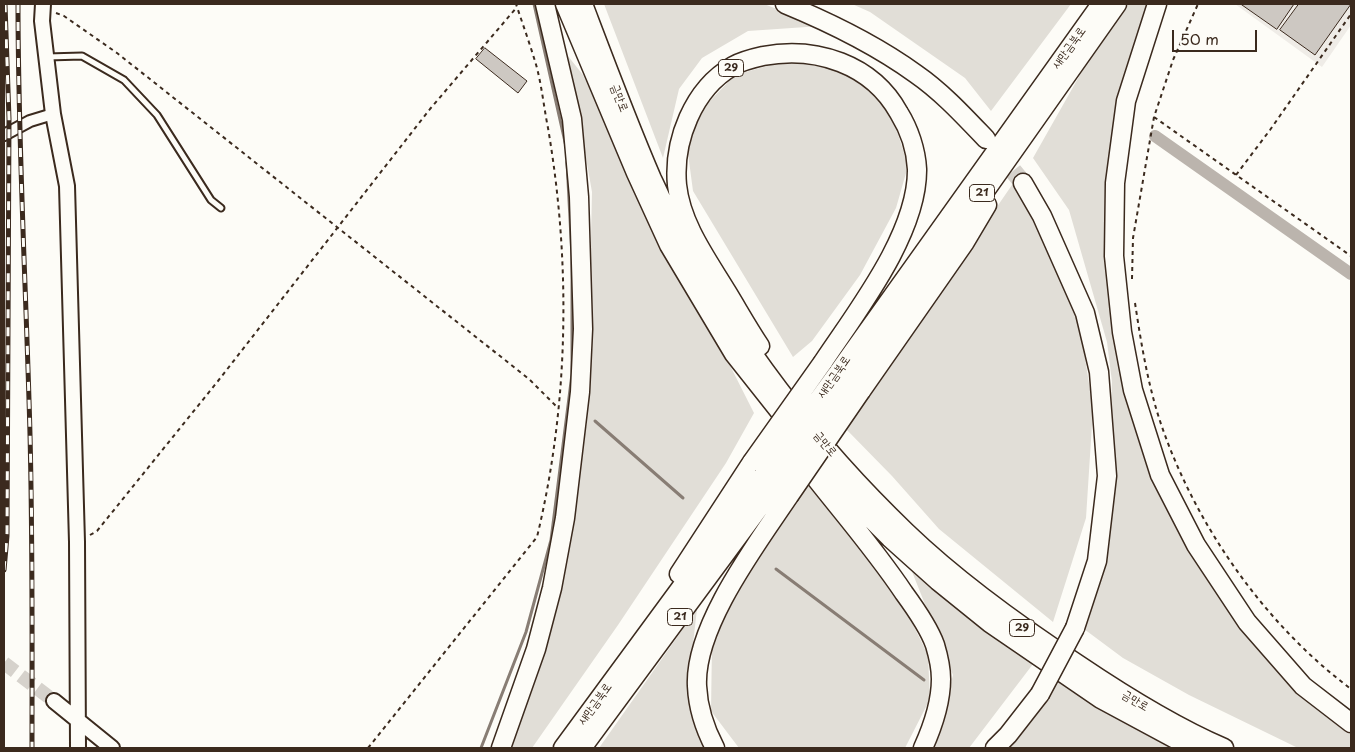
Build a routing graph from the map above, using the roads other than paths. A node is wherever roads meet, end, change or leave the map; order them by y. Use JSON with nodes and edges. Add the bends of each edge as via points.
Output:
{"nodes":[{"id":1,"x":545,"y":4,"type":"edge"},
{"id":2,"x":566,"y":4,"type":"edge"},
{"id":3,"x":583,"y":4,"type":"edge"},
{"id":4,"x":785,"y":4,"type":"edge"},
{"id":5,"x":1101,"y":4,"type":"edge"},
{"id":6,"x":1117,"y":4,"type":"edge"},
{"id":7,"x":1157,"y":4,"type":"edge"},
{"id":8,"x":43,"y":5,"type":"edge"},
{"id":9,"x":46,"y":58,"type":"junction"},
{"id":10,"x":53,"y":114,"type":"junction"},
{"id":11,"x":4,"y":135,"type":"edge"},
{"id":12,"x":986,"y":139,"type":"tunnel mouth"},
{"id":13,"x":1022,"y":182,"type":"tunnel mouth"},
{"id":14,"x":221,"y":208,"type":"dead end"},
{"id":15,"x":701,"y":300,"type":"junction"},
{"id":16,"x":849,"y":383,"type":"junction"},
{"id":17,"x":847,"y":471,"type":"junction"},
{"id":18,"x":776,"y":486,"type":"junction"},
{"id":19,"x":54,"y":702,"type":"tunnel mouth"},
{"id":20,"x":584,"y":719,"type":"junction"},
{"id":21,"x":78,"y":721,"type":"junction"},
{"id":22,"x":1351,"y":723,"type":"edge"},
{"id":23,"x":78,"y":748,"type":"edge"},
{"id":24,"x":112,"y":748,"type":"edge"},
{"id":25,"x":501,"y":748,"type":"edge"},
{"id":26,"x":563,"y":748,"type":"edge"},
{"id":27,"x":582,"y":748,"type":"edge"},
{"id":28,"x":715,"y":748,"type":"edge"},
{"id":29,"x":923,"y":748,"type":"edge"},
{"id":30,"x":994,"y":748,"type":"edge"},
{"id":31,"x":1192,"y":748,"type":"edge"},
{"id":32,"x":1224,"y":748,"type":"edge"}],
"edges":[{"from":1,"to":25,"type":"highway","via":[[572,119],[579,197],[583,329],[580,392],[565,518],[552,588],[536,649]]},
{"from":2,"to":15,"type":"highway","name":"금만로","via":[[632,164],[669,245]]},
{"from":3,"to":17,"type":"highway","name":"금만로","via":[[637,143],[675,228],[727,318],[772,381]]},
{"from":4,"to":12,"type":"highway","via":[[851,34],[917,75]]},
{"from":5,"to":16,"type":"highway","name":"새만금북로","number":"21"},
{"from":6,"to":16,"type":"highway","name":"새만금북로","number":"21"},
{"from":7,"to":22,"type":"highway","via":[[1126,101],[1115,183],[1114,256],[1122,332],[1134,390],[1160,475],[1201,553],[1246,622],[1303,686]]},
{"from":8,"to":9,"type":"street"},
{"from":9,"to":10,"type":"street"},
{"from":9,"to":14,"type":"lane","via":[[82,56],[124,80],[157,114],[211,200]]},
{"from":10,"to":11,"type":"street","via":[[30,121]]},
{"from":10,"to":21,"type":"street","via":[[67,186],[77,542]]},
{"from":13,"to":30,"type":"highway","bridge":true,"via":[[1042,216],[1085,313],[1099,372],[1107,476],[1097,561],[1075,628],[1040,694]]},
{"from":15,"to":29,"type":"highway","via":[[767,415],[889,571],[917,611],[935,645],[941,678],[939,705]]},
{"from":15,"to":31,"type":"highway","name":"금만로","via":[[734,354],[841,489],[938,582],[1017,643],[1101,699]]},
{"from":16,"to":18,"type":"highway","name":"새만금북로","number":"21","bridge":true},
{"from":16,"to":18,"type":"highway","bridge":true},
{"from":17,"to":20,"type":"highway","number":"29","bridge":true,"via":[[758,342],[700,248],[677,186],[677,158],[684,128],[695,104],[711,84],[733,66],[782,52],[809,53],[858,70],[894,103],[907,126],[917,169],[908,219],[873,287],[823,362],[752,462]]},
{"from":17,"to":32,"type":"highway","name":"금만로","number":"29","via":[[907,532],[1025,630],[1166,719]]},
{"from":18,"to":20,"type":"highway","name":"새만금북로","number":"21","via":[[711,550]]},
{"from":18,"to":27,"type":"highway","name":"새만금북로","number":"21"},
{"from":18,"to":28,"type":"highway","via":[[726,592],[700,659],[697,686],[702,720]]},
{"from":19,"to":21,"type":"street"},
{"from":20,"to":26,"type":"highway","name":"새만금북로","number":"21"},
{"from":21,"to":23,"type":"street"},
{"from":21,"to":24,"type":"street"}]}
